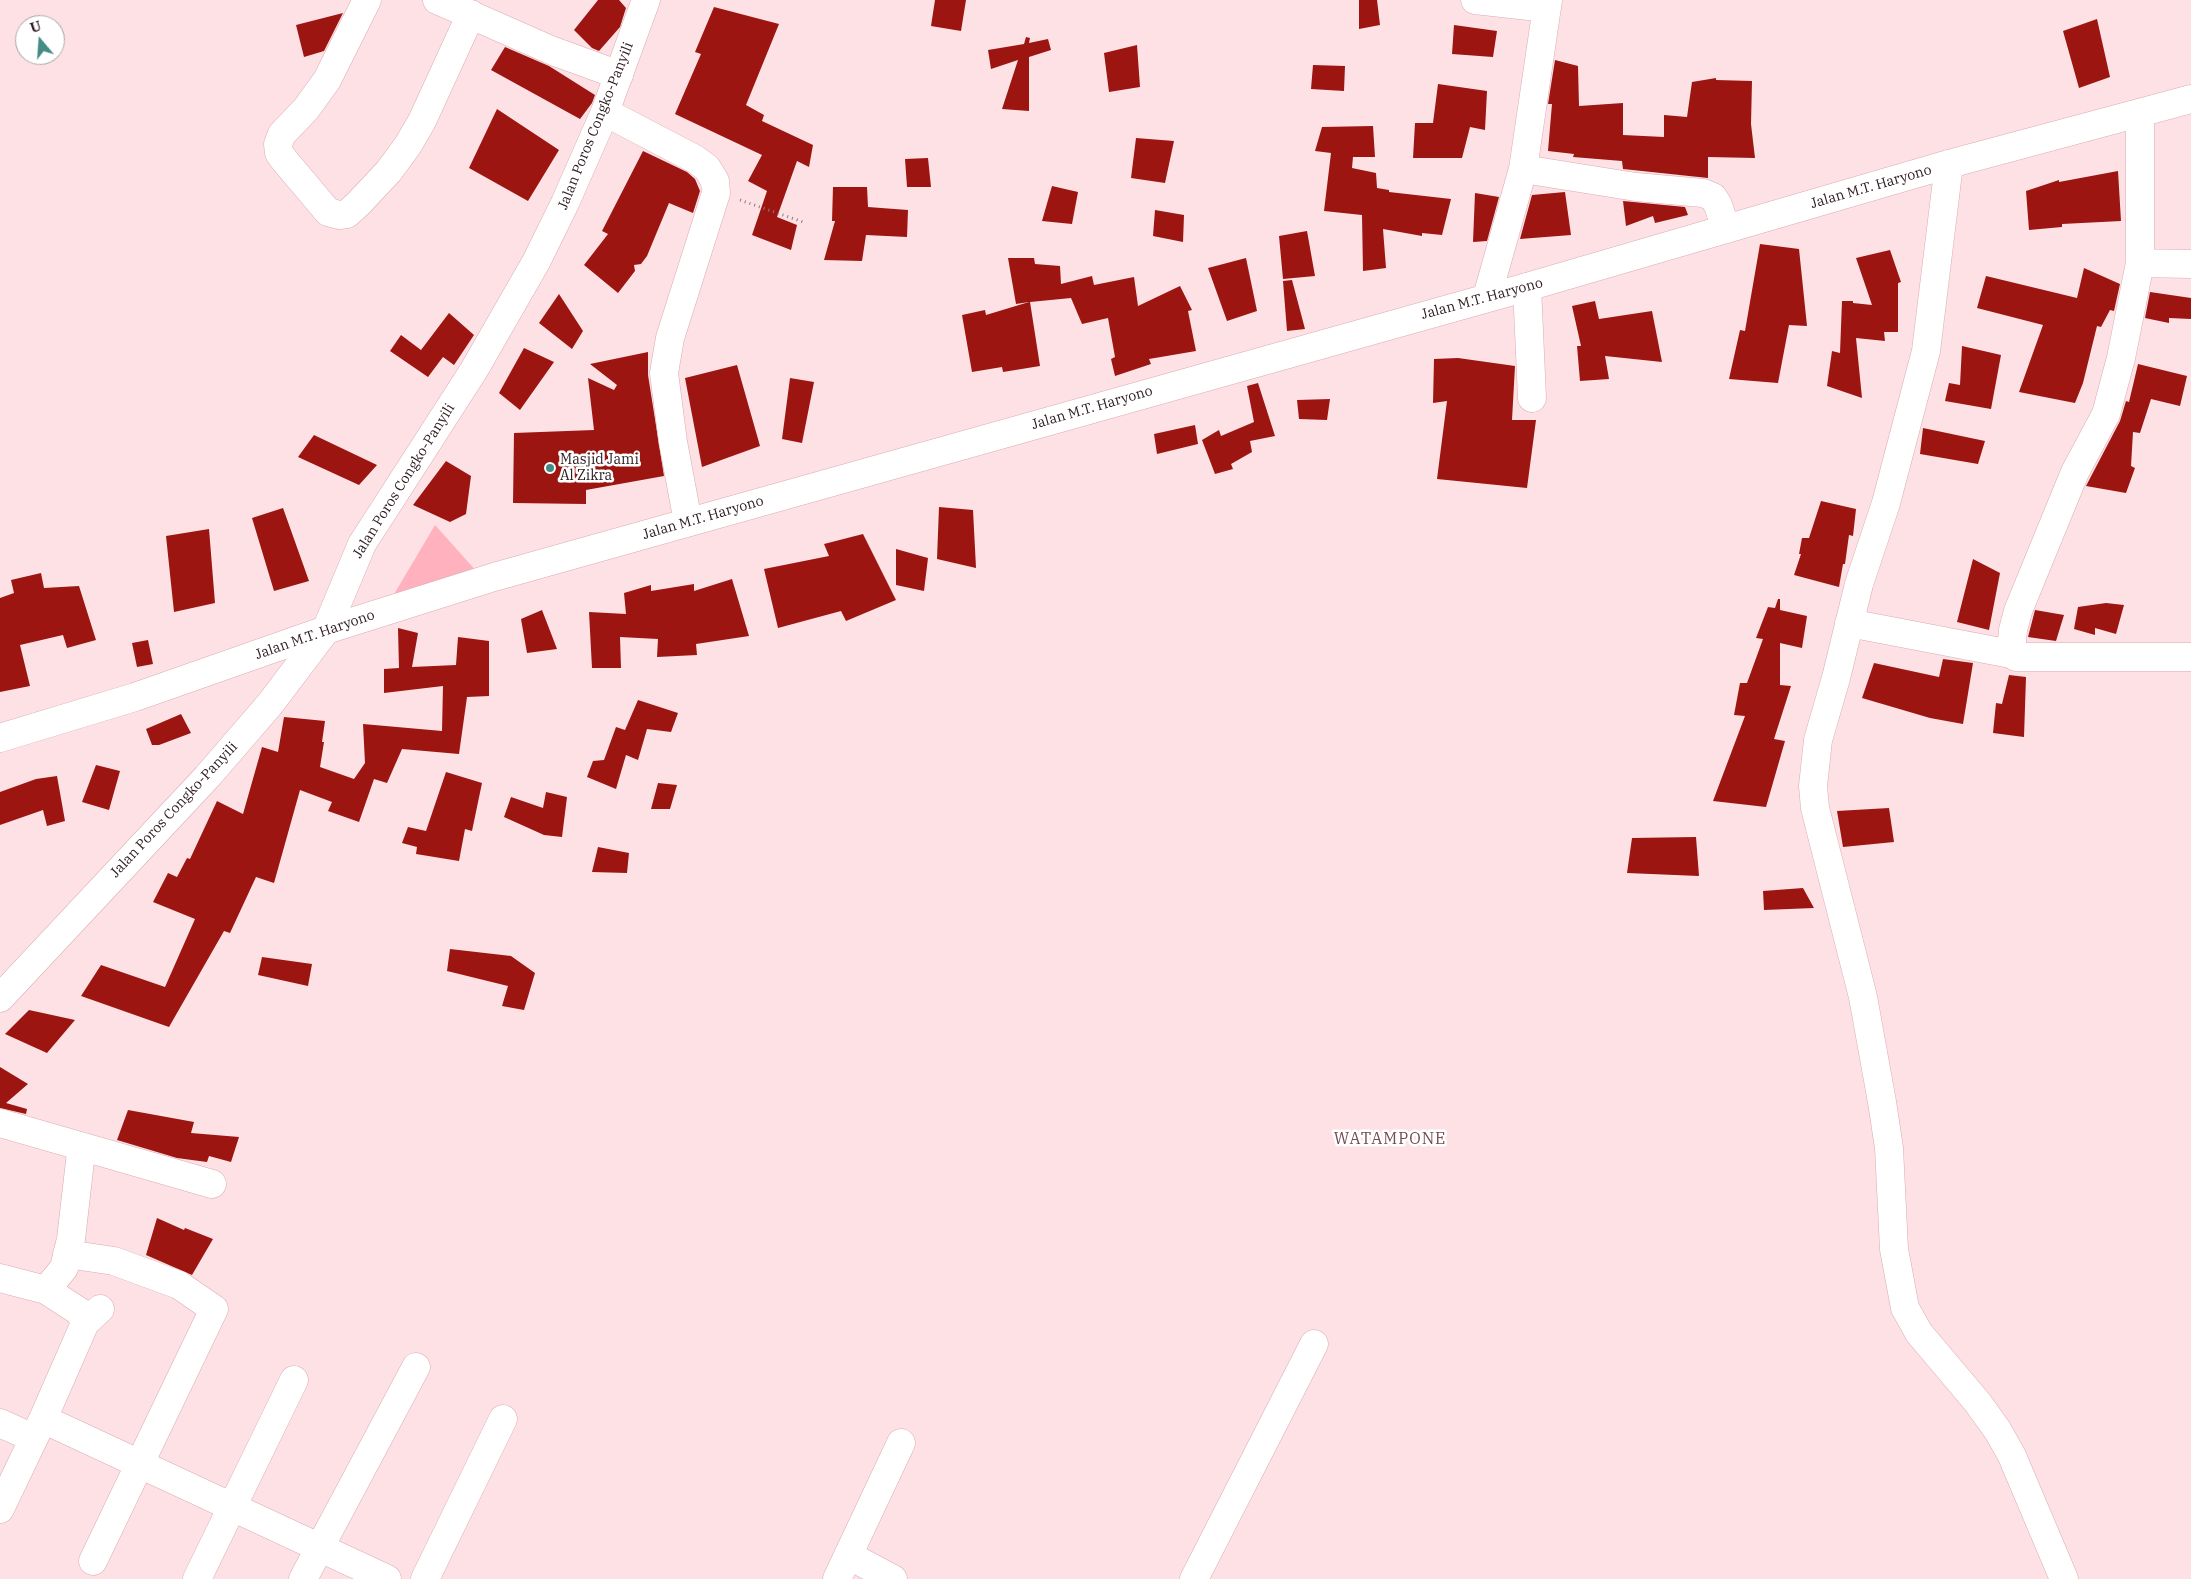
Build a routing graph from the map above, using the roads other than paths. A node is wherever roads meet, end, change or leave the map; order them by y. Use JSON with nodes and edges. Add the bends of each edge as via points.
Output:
{"nodes":[{"id":1,"x":367,"y":0,"type":"edge"},
{"id":2,"x":437,"y":0,"type":"edge"},
{"id":3,"x":646,"y":0,"type":"edge"},
{"id":4,"x":1475,"y":0,"type":"edge"},
{"id":5,"x":1548,"y":4,"type":"edge"},
{"id":6,"x":471,"y":14,"type":"junction"},
{"id":7,"x":618,"y":75,"type":"junction"},
{"id":8,"x":2191,"y":99,"type":"edge"},
{"id":9,"x":605,"y":112,"type":"junction"},
{"id":10,"x":2140,"y":113,"type":"junction"},
{"id":11,"x":1949,"y":164,"type":"junction"},
{"id":12,"x":1523,"y":169,"type":"junction"},
{"id":13,"x":1726,"y":229,"type":"junction"},
{"id":14,"x":2140,"y":263,"type":"junction"},
{"id":15,"x":2191,"y":264,"type":"edge"},
{"id":16,"x":1527,"y":287,"type":"junction"},
{"id":17,"x":1487,"y":297,"type":"junction"},
{"id":18,"x":1532,"y":398,"type":"dead end"},
{"id":19,"x":688,"y":522,"type":"junction"},
{"id":20,"x":1849,"y":623,"type":"junction"},
{"id":21,"x":326,"y":630,"type":"junction"},
{"id":22,"x":2011,"y":654,"type":"junction"},
{"id":23,"x":2191,"y":657,"type":"edge"},
{"id":24,"x":0,"y":738,"type":"edge"},
{"id":25,"x":0,"y":998,"type":"edge"},
{"id":26,"x":0,"y":1123,"type":"edge"},
{"id":27,"x":80,"y":1161,"type":"dead end"},
{"id":28,"x":212,"y":1184,"type":"dead end"},
{"id":29,"x":67,"y":1254,"type":"junction"},
{"id":30,"x":0,"y":1278,"type":"edge"},
{"id":31,"x":46,"y":1290,"type":"junction"},
{"id":32,"x":1314,"y":1344,"type":"dead end"},
{"id":33,"x":416,"y":1367,"type":"dead end"},
{"id":34,"x":294,"y":1380,"type":"dead end"},
{"id":35,"x":502,"y":1419,"type":"dead end"},
{"id":36,"x":0,"y":1423,"type":"edge"},
{"id":37,"x":38,"y":1429,"type":"junction"},
{"id":38,"x":901,"y":1443,"type":"dead end"},
{"id":39,"x":140,"y":1464,"type":"junction"},
{"id":40,"x":232,"y":1507,"type":"junction"},
{"id":41,"x":0,"y":1509,"type":"edge"},
{"id":42,"x":319,"y":1548,"type":"junction"},
{"id":43,"x":848,"y":1555,"type":"junction"},
{"id":44,"x":93,"y":1561,"type":"dead end"},
{"id":45,"x":197,"y":1579,"type":"edge"},
{"id":46,"x":303,"y":1579,"type":"edge"},
{"id":47,"x":387,"y":1579,"type":"edge"},
{"id":48,"x":425,"y":1579,"type":"edge"},
{"id":49,"x":836,"y":1579,"type":"edge"},
{"id":50,"x":893,"y":1579,"type":"edge"},
{"id":51,"x":1194,"y":1579,"type":"edge"},
{"id":52,"x":2064,"y":1579,"type":"edge"}],
"edges":[{"from":1,"to":6,"type":"main road","via":[[327,80],[282,134],[278,144],[279,153],[328,212],[339,215],[347,214],[358,204],[408,145]]},
{"from":2,"to":6,"type":"main road"},
{"from":3,"to":7,"type":"main road","name":"Jalan Poros Congko-Panyili"},
{"from":4,"to":5,"type":"main road"},
{"from":5,"to":12,"type":"main road"},
{"from":6,"to":7,"type":"main road","via":[[553,51]]},
{"from":7,"to":9,"type":"main road","name":"Jalan Poros Congko-Panyili"},
{"from":8,"to":10,"type":"main road","name":"Jalan M.T. Haryono"},
{"from":9,"to":19,"type":"main road","via":[[702,164],[715,181],[716,193],[670,338],[664,373]]},
{"from":9,"to":21,"type":"main road","name":"Jalan Poros Congko-Panyili","via":[[536,262],[474,370],[362,544]]},
{"from":10,"to":11,"type":"main road","name":"Jalan M.T. Haryono"},
{"from":10,"to":14,"type":"main road"},
{"from":11,"to":13,"type":"main road","name":"Jalan M.T. Haryono"},
{"from":11,"to":20,"type":"main road","via":[[1926,351],[1886,503]]},
{"from":12,"to":13,"type":"main road","via":[[1636,187],[1703,193],[1713,197]]},
{"from":12,"to":17,"type":"main road"},
{"from":13,"to":16,"type":"main road","name":"Jalan M.T. Haryono"},
{"from":14,"to":15,"type":"main road"},
{"from":14,"to":22,"type":"main road","via":[[2106,414],[2075,472],[2018,611]]},
{"from":16,"to":17,"type":"main road","name":"Jalan M.T. Haryono"},
{"from":16,"to":18,"type":"main road"},
{"from":17,"to":19,"type":"main road","name":"Jalan M.T. Haryono"},
{"from":19,"to":21,"type":"main road","name":"Jalan M.T. Haryono","via":[[494,577]]},
{"from":20,"to":22,"type":"main road"},
{"from":20,"to":52,"type":"main road","via":[[1818,740],[1813,786],[1815,808],[1863,997],[1882,1102],[1889,1148],[1894,1249],[1905,1308],[1919,1333],[1978,1403],[2012,1456]]},
{"from":21,"to":24,"type":"main road","name":"Jalan M.T. Haryono","via":[[135,697]]},
{"from":21,"to":25,"type":"main road","name":"Jalan Poros Congko-Panyili","via":[[270,704],[207,777]]},
{"from":22,"to":23,"type":"main road","via":[[2016,657],[2071,658]]},
{"from":26,"to":28,"type":"main road"},
{"from":27,"to":29,"type":"main road"},
{"from":29,"to":31,"type":"main road","via":[[64,1268]]},
{"from":29,"to":39,"type":"main road","via":[[114,1261],[179,1285],[214,1309]]},
{"from":30,"to":31,"type":"main road"},
{"from":31,"to":37,"type":"main road","via":[[80,1312],[93,1316]]},
{"from":32,"to":51,"type":"main road"},
{"from":33,"to":42,"type":"main road"},
{"from":34,"to":40,"type":"main road"},
{"from":35,"to":48,"type":"main road"},
{"from":36,"to":37,"type":"main road"},
{"from":37,"to":39,"type":"main road"},
{"from":37,"to":41,"type":"main road"},
{"from":38,"to":43,"type":"main road"},
{"from":39,"to":40,"type":"main road"},
{"from":39,"to":44,"type":"main road"},
{"from":40,"to":42,"type":"main road"},
{"from":40,"to":45,"type":"main road"},
{"from":42,"to":46,"type":"main road"},
{"from":42,"to":47,"type":"main road"},
{"from":43,"to":49,"type":"main road"},
{"from":43,"to":50,"type":"main road"}]}
